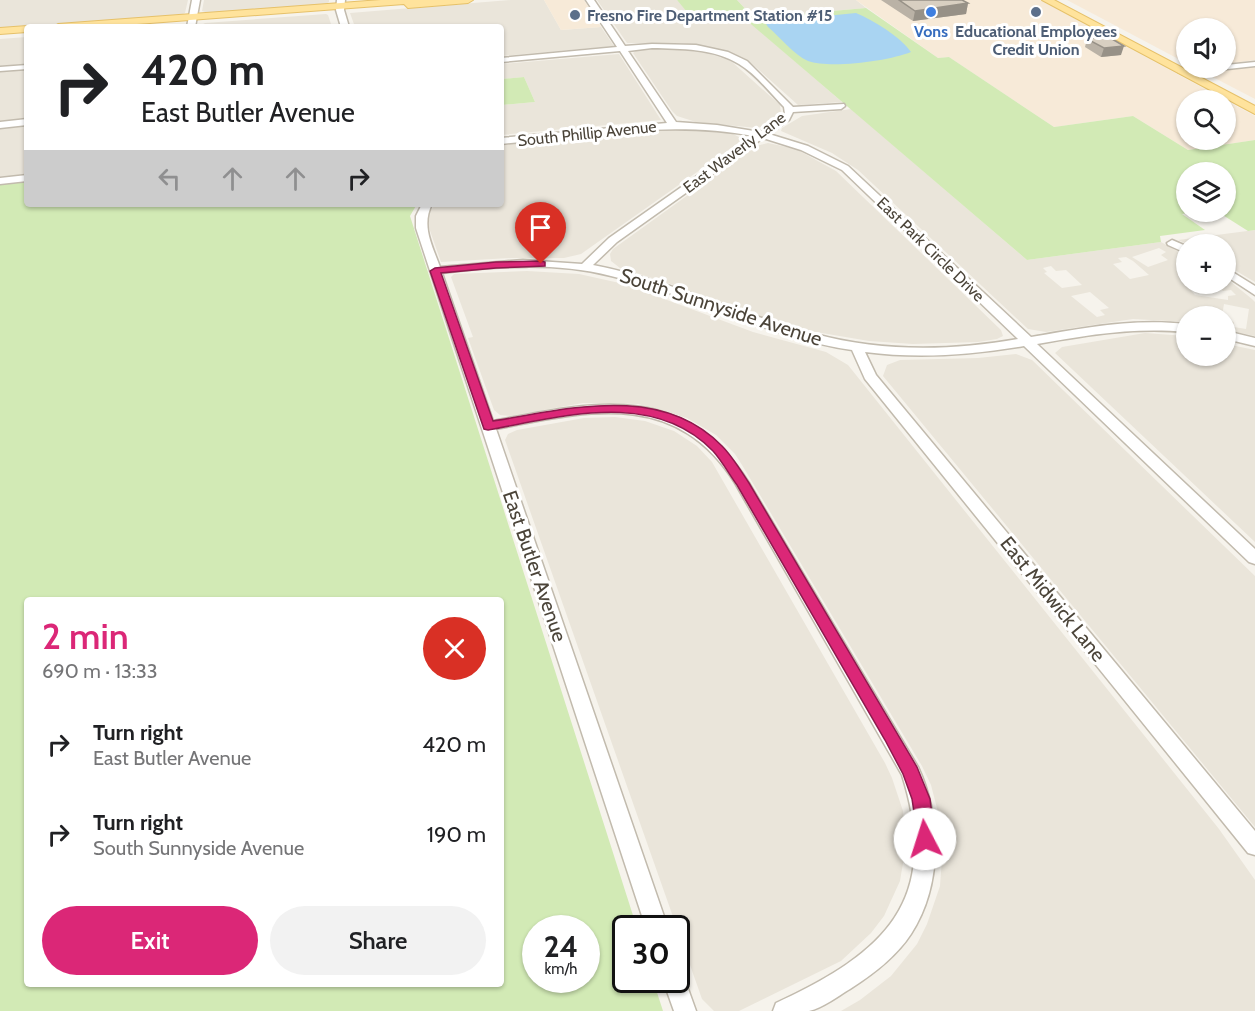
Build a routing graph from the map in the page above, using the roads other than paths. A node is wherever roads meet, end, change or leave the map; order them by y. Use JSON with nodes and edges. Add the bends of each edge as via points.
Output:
{"nodes":[{"id":1,"x":196,"y":0,"type":"edge"},
{"id":2,"x":419,"y":0,"type":"edge"},
{"id":3,"x":468,"y":0,"type":"edge"},
{"id":4,"x":590,"y":0,"type":"edge"},
{"id":5,"x":1047,"y":0,"type":"edge"},
{"id":6,"x":1059,"y":3,"type":"edge"},
{"id":7,"x":341,"y":5,"type":"edge"},
{"id":8,"x":192,"y":22,"type":"edge"},
{"id":9,"x":138,"y":24,"type":"edge"},
{"id":10,"x":159,"y":24,"type":"edge"},
{"id":11,"x":344,"y":24,"type":"edge"},
{"id":12,"x":24,"y":31,"type":"edge"},
{"id":13,"x":0,"y":33,"type":"edge"},
{"id":14,"x":623,"y":49,"type":"junction"},
{"id":15,"x":504,"y":60,"type":"edge"},
{"id":16,"x":1255,"y":64,"type":"edge"},
{"id":17,"x":1176,"y":65,"type":"edge"},
{"id":18,"x":1176,"y":66,"type":"edge"},
{"id":19,"x":1236,"y":66,"type":"edge"},
{"id":20,"x":24,"y":67,"type":"edge"},
{"id":21,"x":0,"y":69,"type":"edge"},
{"id":22,"x":1198,"y":78,"type":"edge"},
{"id":23,"x":1201,"y":78,"type":"edge"},
{"id":24,"x":1255,"y":104,"type":"edge"},
{"id":25,"x":841,"y":106,"type":"dead end"},
{"id":26,"x":790,"y":110,"type":"junction"},
{"id":27,"x":1255,"y":111,"type":"edge"},
{"id":28,"x":24,"y":122,"type":"edge"},
{"id":29,"x":673,"y":124,"type":"junction"},
{"id":30,"x":0,"y":125,"type":"edge"},
{"id":31,"x":761,"y":135,"type":"junction"},
{"id":32,"x":504,"y":141,"type":"edge"},
{"id":33,"x":24,"y":178,"type":"edge"},
{"id":34,"x":0,"y":181,"type":"edge"},
{"id":35,"x":426,"y":207,"type":"edge"},
{"id":36,"x":1172,"y":243,"type":"dead end"},
{"id":37,"x":1176,"y":245,"type":"edge"},
{"id":38,"x":585,"y":267,"type":"junction"},
{"id":39,"x":435,"y":271,"type":"junction"},
{"id":40,"x":1236,"y":278,"type":"edge"},
{"id":41,"x":1255,"y":291,"type":"edge"},
{"id":42,"x":1176,"y":327,"type":"edge"},
{"id":43,"x":1236,"y":338,"type":"edge"},
{"id":44,"x":1027,"y":342,"type":"junction"},
{"id":45,"x":1255,"y":342,"type":"edge"},
{"id":46,"x":858,"y":348,"type":"junction"},
{"id":47,"x":488,"y":426,"type":"junction"},
{"id":48,"x":1255,"y":558,"type":"edge"},
{"id":49,"x":1255,"y":846,"type":"edge"},
{"id":50,"x":653,"y":915,"type":"edge"},
{"id":51,"x":679,"y":993,"type":"edge"},
{"id":52,"x":685,"y":1011,"type":"edge"},
{"id":53,"x":784,"y":1011,"type":"edge"}],
"edges":[{"from":1,"to":8,"type":"street"},
{"from":2,"to":7,"type":"main road"},
{"from":3,"to":7,"type":"main road"},
{"from":4,"to":14,"type":"street"},
{"from":5,"to":6,"type":"main road"},
{"from":6,"to":17,"type":"main road"},
{"from":6,"to":18,"type":"main road"},
{"from":7,"to":8,"type":"main road"},
{"from":7,"to":11,"type":"street"},
{"from":8,"to":9,"type":"main road"},
{"from":8,"to":10,"type":"main road"},
{"from":12,"to":13,"type":"main road"},
{"from":14,"to":15,"type":"street","name":"East Waverly Lane"},
{"from":14,"to":26,"type":"street","name":"East Waverly Lane","via":[[675,45],[725,54],[752,69]]},
{"from":14,"to":29,"type":"street"},
{"from":16,"to":19,"type":"street"},
{"from":20,"to":21,"type":"street"},
{"from":22,"to":27,"type":"main road"},
{"from":23,"to":24,"type":"main road"},
{"from":25,"to":26,"type":"street"},
{"from":26,"to":31,"type":"street","name":"East Waverly Lane","via":[[786,118]]},
{"from":28,"to":30,"type":"street"},
{"from":29,"to":31,"type":"street","name":"East Park Circle Drive"},
{"from":29,"to":32,"type":"street","name":"South Phillip Avenue"},
{"from":31,"to":38,"type":"street","name":"East Waverly Lane","via":[[613,240]]},
{"from":31,"to":44,"type":"street","name":"East Park Circle Drive","via":[[816,151],[845,168]]},
{"from":33,"to":34,"type":"street"},
{"from":35,"to":39,"type":"street","name":"East Butler Avenue","via":[[421,228]]},
{"from":36,"to":37,"type":"street"},
{"from":38,"to":39,"type":"street","name":"South Sunnyside Avenue","via":[[496,265]]},
{"from":38,"to":46,"type":"street","name":"South Sunnyside Avenue","via":[[636,279],[775,328]]},
{"from":39,"to":47,"type":"street","name":"East Butler Avenue"},
{"from":40,"to":41,"type":"street"},
{"from":42,"to":44,"type":"street","name":"South Sunnyside Avenue","via":[[1137,325]]},
{"from":43,"to":45,"type":"street"},
{"from":44,"to":46,"type":"street","name":"South Sunnyside Avenue","via":[[929,351]]},
{"from":44,"to":48,"type":"street","name":"East Park Circle Drive"},
{"from":46,"to":49,"type":"street","name":"East Midwick Lane","via":[[870,376]]},
{"from":47,"to":50,"type":"street","name":"East Butler Avenue"},
{"from":47,"to":53,"type":"street","via":[[573,411],[617,408],[672,419],[705,437],[742,483],[911,773],[921,799],[926,855],[914,906],[902,928],[866,964]]},
{"from":51,"to":52,"type":"street"}]}
